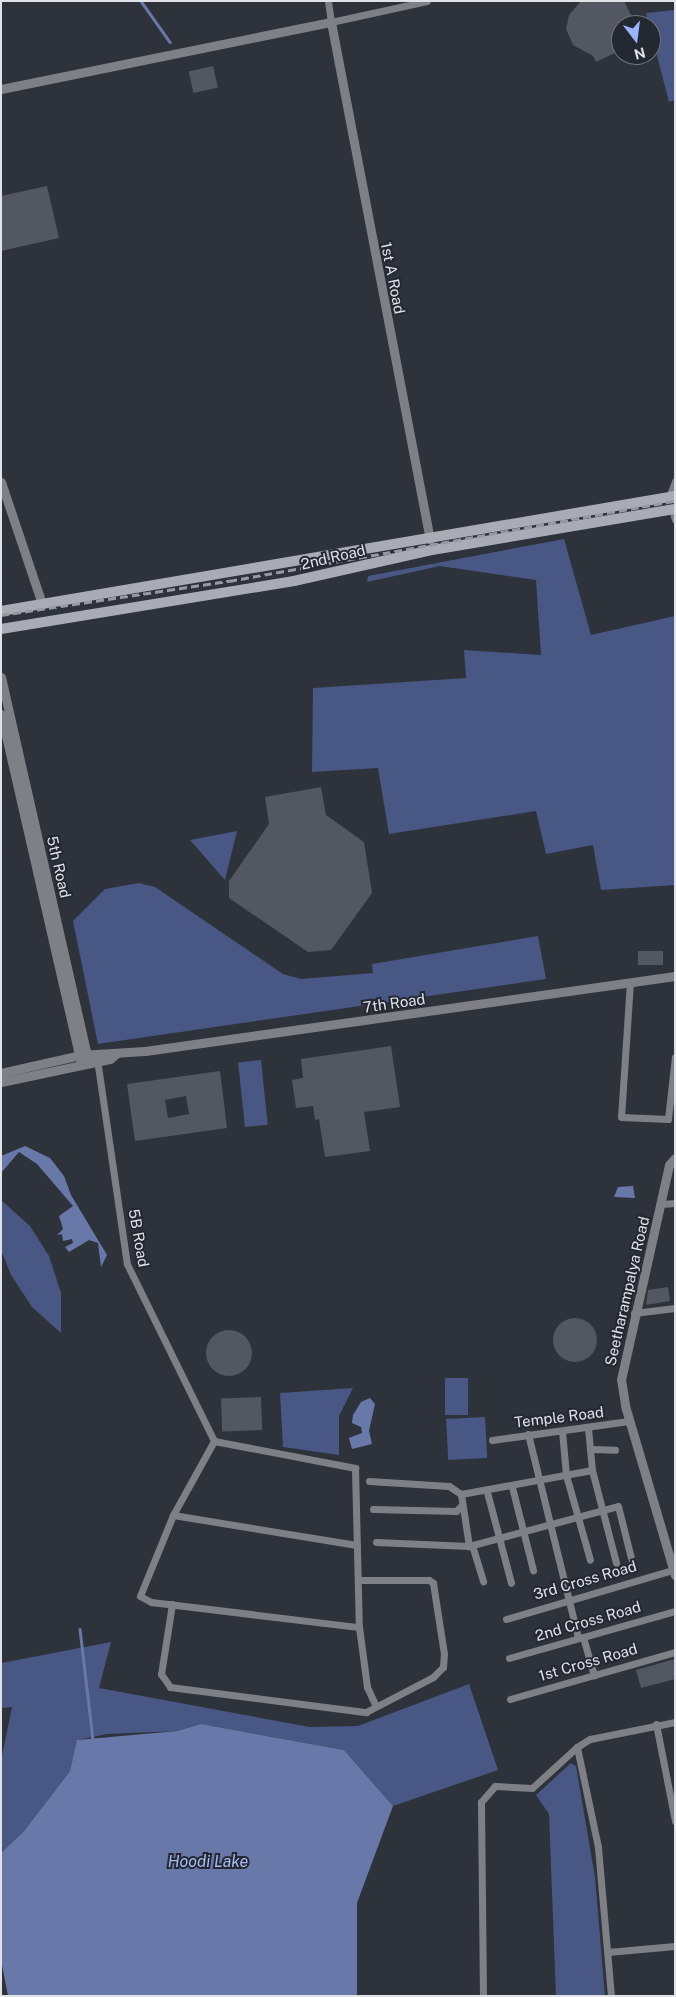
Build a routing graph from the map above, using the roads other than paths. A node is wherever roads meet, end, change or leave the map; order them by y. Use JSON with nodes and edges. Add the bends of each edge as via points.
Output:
{"nodes":[{"id":1,"x":328,"y":1,"type":"edge"},
{"id":2,"x":427,"y":1,"type":"edge"},
{"id":3,"x":331,"y":22,"type":"junction"},
{"id":4,"x":1,"y":89,"type":"edge"},
{"id":5,"x":675,"y":481,"type":"edge"},
{"id":6,"x":1,"y":482,"type":"edge"},
{"id":7,"x":672,"y":496,"type":"edge"},
{"id":8,"x":674,"y":513,"type":"edge"},
{"id":9,"x":430,"y":540,"type":"junction"},
{"id":10,"x":322,"y":557,"type":"junction"},
{"id":11,"x":334,"y":572,"type":"junction"},
{"id":12,"x":316,"y":577,"type":"junction"},
{"id":13,"x":42,"y":604,"type":"junction"},
{"id":14,"x":1,"y":611,"type":"edge"},
{"id":15,"x":1,"y":629,"type":"edge"},
{"id":16,"x":1,"y":677,"type":"edge"},
{"id":17,"x":1,"y":714,"type":"edge"},
{"id":18,"x":29,"y":816,"type":"junction"},
{"id":19,"x":675,"y":976,"type":"edge"},
{"id":20,"x":630,"y":982,"type":"junction"},
{"id":21,"x":675,"y":1057,"type":"edge"},
{"id":22,"x":89,"y":1058,"type":"junction"},
{"id":23,"x":1,"y":1073,"type":"edge"},
{"id":24,"x":1,"y":1082,"type":"edge"},
{"id":25,"x":675,"y":1158,"type":"edge"},
{"id":26,"x":675,"y":1203,"type":"edge"},
{"id":27,"x":662,"y":1204,"type":"junction"},
{"id":28,"x":675,"y":1308,"type":"edge"},
{"id":29,"x":634,"y":1313,"type":"junction"},
{"id":30,"x":629,"y":1421,"type":"junction"},
{"id":31,"x":588,"y":1428,"type":"junction"},
{"id":32,"x":562,"y":1431,"type":"junction"},
{"id":33,"x":528,"y":1434,"type":"junction"},
{"id":34,"x":214,"y":1440,"type":"junction"},
{"id":35,"x":492,"y":1440,"type":"dead end"},
{"id":36,"x":591,"y":1448,"type":"junction"},
{"id":37,"x":616,"y":1450,"type":"dead end"},
{"id":38,"x":592,"y":1470,"type":"junction"},
{"id":39,"x":566,"y":1475,"type":"junction"},
{"id":40,"x":369,"y":1481,"type":"dead end"},
{"id":41,"x":538,"y":1481,"type":"junction"},
{"id":42,"x":512,"y":1487,"type":"junction"},
{"id":43,"x":487,"y":1492,"type":"junction"},
{"id":44,"x":460,"y":1494,"type":"junction"},
{"id":45,"x":460,"y":1507,"type":"junction"},
{"id":46,"x":373,"y":1509,"type":"dead end"},
{"id":47,"x":603,"y":1509,"type":"junction"},
{"id":48,"x":172,"y":1515,"type":"junction"},
{"id":49,"x":577,"y":1516,"type":"junction"},
{"id":50,"x":549,"y":1524,"type":"junction"},
{"id":51,"x":522,"y":1531,"type":"junction"},
{"id":52,"x":498,"y":1539,"type":"junction"},
{"id":53,"x":376,"y":1542,"type":"dead end"},
{"id":54,"x":357,"y":1545,"type":"junction"},
{"id":55,"x":470,"y":1545,"type":"junction"},
{"id":56,"x":631,"y":1558,"type":"dead end"},
{"id":57,"x":590,"y":1560,"type":"dead end"},
{"id":58,"x":616,"y":1562,"type":"dead end"},
{"id":59,"x":533,"y":1570,"type":"dead end"},
{"id":60,"x":674,"y":1572,"type":"edge"},
{"id":61,"x":358,"y":1580,"type":"junction"},
{"id":62,"x":482,"y":1581,"type":"dead end"},
{"id":63,"x":511,"y":1583,"type":"dead end"},
{"id":64,"x":570,"y":1597,"type":"junction"},
{"id":65,"x":172,"y":1604,"type":"junction"},
{"id":66,"x":675,"y":1611,"type":"edge"},
{"id":67,"x":506,"y":1619,"type":"dead end"},
{"id":68,"x":359,"y":1626,"type":"junction"},
{"id":69,"x":581,"y":1637,"type":"junction"},
{"id":70,"x":675,"y":1652,"type":"edge"},
{"id":71,"x":509,"y":1658,"type":"dead end"},
{"id":72,"x":594,"y":1674,"type":"junction"},
{"id":73,"x":510,"y":1700,"type":"dead end"},
{"id":74,"x":376,"y":1706,"type":"junction"},
{"id":75,"x":675,"y":1722,"type":"edge"},
{"id":76,"x":656,"y":1724,"type":"junction"},
{"id":77,"x":577,"y":1747,"type":"junction"},
{"id":78,"x":675,"y":1821,"type":"edge"},
{"id":79,"x":675,"y":1946,"type":"edge"},
{"id":80,"x":608,"y":1952,"type":"junction"},
{"id":81,"x":483,"y":1996,"type":"edge"},
{"id":82,"x":610,"y":1996,"type":"edge"}],
"edges":[{"from":1,"to":3,"type":"street"},
{"from":2,"to":3,"type":"street"},
{"from":3,"to":4,"type":"street"},
{"from":3,"to":9,"type":"street","name":"1st A Road"},
{"from":5,"to":7,"type":"street","name":"2nd Road"},
{"from":6,"to":13,"type":"street"},
{"from":7,"to":9,"type":"main road","name":"2nd Road"},
{"from":8,"to":11,"type":"main road","name":"2nd Road","via":[[450,547]]},
{"from":9,"to":10,"type":"main road","name":"2nd Road"},
{"from":10,"to":11,"type":"main road"},
{"from":10,"to":12,"type":"main road"},
{"from":10,"to":13,"type":"main road","name":"2nd Road"},
{"from":11,"to":12,"type":"main road","name":"2nd Road"},
{"from":12,"to":15,"type":"main road","name":"2nd Road"},
{"from":13,"to":14,"type":"main road","name":"2nd Road"},
{"from":16,"to":18,"type":"street","name":"5th Road"},
{"from":17,"to":18,"type":"street","name":"5th Road"},
{"from":18,"to":22,"type":"street","name":"5th Road"},
{"from":19,"to":20,"type":"street","name":"7th Road"},
{"from":20,"to":21,"type":"street","via":[[621,1117],[668,1119]]},
{"from":20,"to":22,"type":"street","name":"7th Road"},
{"from":22,"to":23,"type":"street","name":"7th Road"},
{"from":22,"to":24,"type":"street","name":"7th Road"},
{"from":22,"to":34,"type":"street","name":"5B Road","via":[[127,1264]]},
{"from":25,"to":27,"type":"street","name":"Seetharampalya Road","via":[[669,1165]]},
{"from":26,"to":27,"type":"street"},
{"from":27,"to":29,"type":"street","name":"Seetharampalya Road"},
{"from":28,"to":29,"type":"street"},
{"from":29,"to":30,"type":"street","name":"Seetharampalya Road","via":[[621,1379]]},
{"from":30,"to":31,"type":"street","name":"Temple Road"},
{"from":30,"to":60,"type":"street","name":"Seetharampalya Road"},
{"from":31,"to":32,"type":"street","name":"Temple Road"},
{"from":31,"to":36,"type":"street"},
{"from":32,"to":33,"type":"street","name":"Temple Road"},
{"from":32,"to":39,"type":"street"},
{"from":33,"to":35,"type":"street","name":"Temple Road"},
{"from":33,"to":41,"type":"street"},
{"from":34,"to":48,"type":"street"},
{"from":34,"to":54,"type":"street","via":[[355,1468]]},
{"from":36,"to":37,"type":"street"},
{"from":36,"to":38,"type":"street"},
{"from":38,"to":39,"type":"street"},
{"from":38,"to":47,"type":"street"},
{"from":39,"to":41,"type":"street"},
{"from":39,"to":49,"type":"street"},
{"from":40,"to":44,"type":"street","via":[[449,1486]]},
{"from":41,"to":42,"type":"street"},
{"from":41,"to":50,"type":"street"},
{"from":42,"to":43,"type":"street"},
{"from":42,"to":51,"type":"street"},
{"from":43,"to":44,"type":"street"},
{"from":43,"to":52,"type":"street"},
{"from":44,"to":45,"type":"street"},
{"from":45,"to":46,"type":"street","via":[[456,1511]]},
{"from":45,"to":55,"type":"street"},
{"from":47,"to":49,"type":"street"},
{"from":47,"to":56,"type":"street","via":[[618,1506]]},
{"from":47,"to":58,"type":"street"},
{"from":48,"to":54,"type":"street"},
{"from":48,"to":65,"type":"street","via":[[140,1596]]},
{"from":49,"to":50,"type":"street"},
{"from":49,"to":57,"type":"street"},
{"from":50,"to":51,"type":"street"},
{"from":50,"to":64,"type":"street"},
{"from":51,"to":52,"type":"street"},
{"from":51,"to":59,"type":"street"},
{"from":52,"to":55,"type":"street"},
{"from":52,"to":63,"type":"street"},
{"from":53,"to":55,"type":"street"},
{"from":54,"to":61,"type":"street"},
{"from":55,"to":62,"type":"street"},
{"from":60,"to":64,"type":"street","name":"3rd Cross Road"},
{"from":61,"to":68,"type":"street"},
{"from":61,"to":74,"type":"street","via":[[428,1580],[437,1589],[443,1667],[432,1677]]},
{"from":64,"to":67,"type":"street","name":"3rd Cross Road"},
{"from":64,"to":69,"type":"street"},
{"from":65,"to":68,"type":"street"},
{"from":65,"to":74,"type":"street","via":[[161,1674],[170,1687],[353,1713]]},
{"from":66,"to":69,"type":"street","name":"2nd Cross Road"},
{"from":68,"to":74,"type":"street","via":[[367,1687]]},
{"from":69,"to":71,"type":"street","name":"2nd Cross Road"},
{"from":69,"to":72,"type":"street"},
{"from":70,"to":72,"type":"street","name":"1st Cross Road"},
{"from":72,"to":73,"type":"street","name":"1st Cross Road"},
{"from":75,"to":76,"type":"street"},
{"from":76,"to":77,"type":"street","via":[[590,1739]]},
{"from":76,"to":78,"type":"street"},
{"from":77,"to":80,"type":"street","via":[[598,1847]]},
{"from":77,"to":81,"type":"street","via":[[532,1788],[495,1786],[481,1802]]},
{"from":79,"to":80,"type":"street"},
{"from":80,"to":82,"type":"street"}]}
